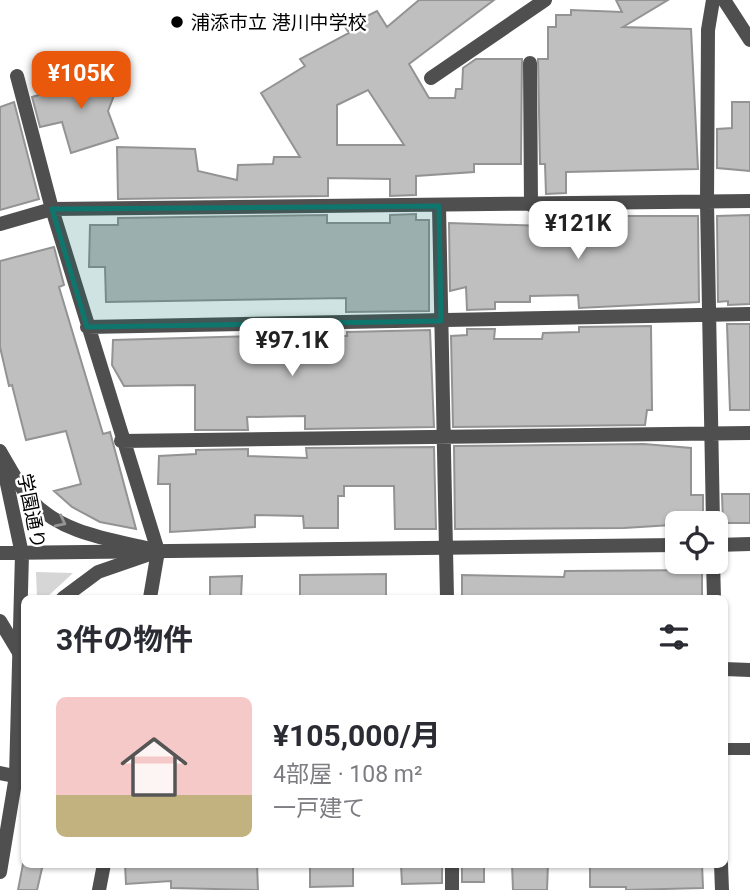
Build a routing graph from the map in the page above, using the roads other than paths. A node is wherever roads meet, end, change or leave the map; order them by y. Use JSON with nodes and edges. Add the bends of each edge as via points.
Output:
{"nodes":[{"id":1,"x":545,"y":0,"type":"edge"},
{"id":2,"x":713,"y":0,"type":"edge"},
{"id":3,"x":724,"y":0,"type":"edge"},
{"id":4,"x":750,"y":40,"type":"edge"},
{"id":5,"x":530,"y":63,"type":"dead end"},
{"id":6,"x":17,"y":76,"type":"dead end"},
{"id":7,"x":431,"y":78,"type":"dead end"},
{"id":8,"x":750,"y":201,"type":"edge"},
{"id":9,"x":707,"y":202,"type":"junction"},
{"id":10,"x":531,"y":205,"type":"junction"},
{"id":11,"x":439,"y":206,"type":"junction"},
{"id":12,"x":52,"y":209,"type":"junction"},
{"id":13,"x":0,"y":224,"type":"edge"},
{"id":14,"x":750,"y":314,"type":"edge"},
{"id":15,"x":710,"y":315,"type":"junction"},
{"id":16,"x":441,"y":321,"type":"junction"},
{"id":17,"x":87,"y":327,"type":"junction"},
{"id":18,"x":713,"y":433,"type":"junction"},
{"id":19,"x":750,"y":433,"type":"edge"},
{"id":20,"x":444,"y":438,"type":"junction"},
{"id":21,"x":121,"y":441,"type":"junction"},
{"id":22,"x":0,"y":454,"type":"edge"},
{"id":23,"x":713,"y":511,"type":"edge"},
{"id":24,"x":728,"y":544,"type":"edge"},
{"id":25,"x":750,"y":544,"type":"edge"},
{"id":26,"x":665,"y":545,"type":"edge"},
{"id":27,"x":447,"y":550,"type":"junction"},
{"id":28,"x":158,"y":551,"type":"junction"},
{"id":29,"x":0,"y":553,"type":"edge"},
{"id":30,"x":22,"y":554,"type":"junction"},
{"id":31,"x":713,"y":574,"type":"edge"},
{"id":32,"x":22,"y":595,"type":"edge"},
{"id":33,"x":67,"y":595,"type":"edge"},
{"id":34,"x":151,"y":595,"type":"edge"},
{"id":35,"x":447,"y":595,"type":"edge"},
{"id":36,"x":714,"y":595,"type":"edge"},
{"id":37,"x":0,"y":621,"type":"edge"},
{"id":38,"x":21,"y":651,"type":"edge"},
{"id":39,"x":728,"y":669,"type":"edge"},
{"id":40,"x":750,"y":670,"type":"edge"},
{"id":41,"x":21,"y":736,"type":"edge"},
{"id":42,"x":728,"y":749,"type":"edge"},
{"id":43,"x":750,"y":749,"type":"edge"},
{"id":44,"x":0,"y":773,"type":"edge"},
{"id":45,"x":20,"y":777,"type":"edge"},
{"id":46,"x":103,"y":868,"type":"edge"},
{"id":47,"x":452,"y":868,"type":"edge"},
{"id":48,"x":721,"y":868,"type":"edge"},
{"id":49,"x":0,"y":872,"type":"edge"},
{"id":50,"x":99,"y":890,"type":"edge"},
{"id":51,"x":452,"y":890,"type":"edge"},
{"id":52,"x":722,"y":890,"type":"edge"}],
"edges":[{"from":1,"to":7,"type":"street"},
{"from":2,"to":9,"type":"street","via":[[708,30]]},
{"from":3,"to":4,"type":"street"},
{"from":5,"to":10,"type":"street"},
{"from":6,"to":12,"type":"street"},
{"from":8,"to":9,"type":"street"},
{"from":9,"to":10,"type":"street"},
{"from":9,"to":15,"type":"street"},
{"from":10,"to":11,"type":"street"},
{"from":11,"to":12,"type":"street"},
{"from":11,"to":16,"type":"street"},
{"from":12,"to":13,"type":"street"},
{"from":12,"to":17,"type":"street"},
{"from":14,"to":15,"type":"street"},
{"from":15,"to":16,"type":"street"},
{"from":15,"to":18,"type":"street"},
{"from":16,"to":17,"type":"street"},
{"from":16,"to":20,"type":"street"},
{"from":17,"to":21,"type":"street"},
{"from":18,"to":19,"type":"street"},
{"from":18,"to":20,"type":"street"},
{"from":18,"to":23,"type":"street"},
{"from":20,"to":21,"type":"street"},
{"from":20,"to":27,"type":"street"},
{"from":21,"to":28,"type":"street"},
{"from":22,"to":28,"type":"street","one_way":true,"via":[[31,500],[49,516],[76,530]]},
{"from":22,"to":30,"type":"street","name":"学園通り"},
{"from":24,"to":25,"type":"street"},
{"from":26,"to":27,"type":"street"},
{"from":27,"to":28,"type":"street"},
{"from":27,"to":35,"type":"street"},
{"from":28,"to":30,"type":"street"},
{"from":28,"to":33,"type":"street","via":[[98,572]]},
{"from":28,"to":34,"type":"street"},
{"from":29,"to":30,"type":"street"},
{"from":30,"to":32,"type":"street","name":"学園通り"},
{"from":31,"to":36,"type":"street"},
{"from":37,"to":38,"type":"street"},
{"from":39,"to":40,"type":"street"},
{"from":41,"to":45,"type":"street","name":"学園通り"},
{"from":42,"to":43,"type":"lane"},
{"from":44,"to":45,"type":"street"},
{"from":45,"to":49,"type":"street","name":"学園通り"},
{"from":46,"to":50,"type":"street"},
{"from":47,"to":51,"type":"street"},
{"from":48,"to":52,"type":"street"}]}
